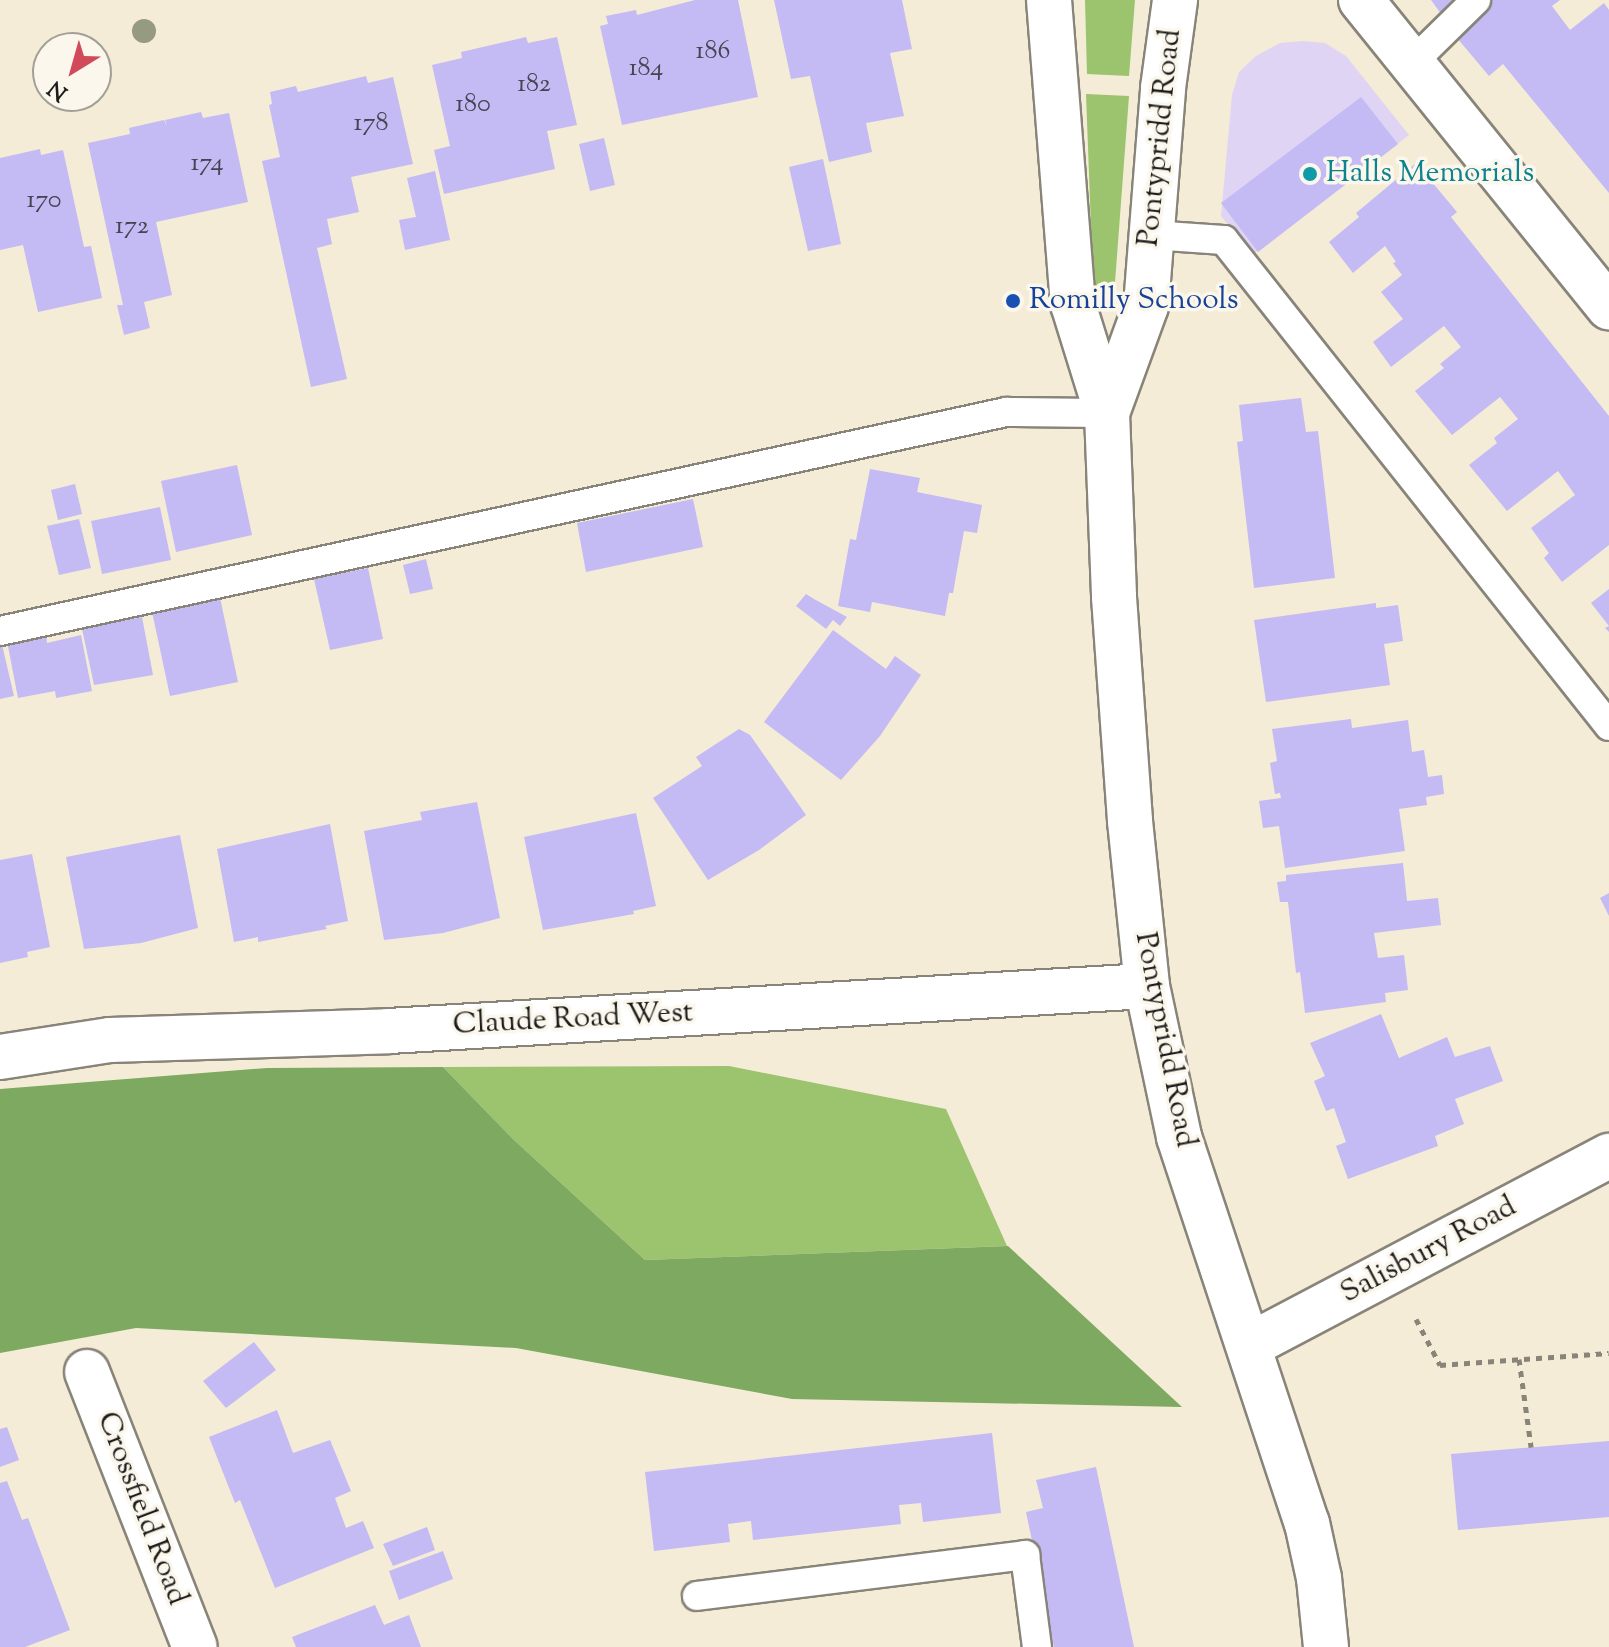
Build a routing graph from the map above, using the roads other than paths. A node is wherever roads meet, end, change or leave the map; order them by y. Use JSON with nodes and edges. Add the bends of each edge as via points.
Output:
{"nodes":[{"id":1,"x":1049,"y":0,"type":"edge"},
{"id":2,"x":1175,"y":0,"type":"edge"},
{"id":3,"x":1361,"y":0,"type":"edge"},
{"id":4,"x":1476,"y":0,"type":"edge"},
{"id":5,"x":1414,"y":61,"type":"junction"},
{"id":6,"x":1151,"y":235,"type":"junction"},
{"id":7,"x":1609,"y":307,"type":"edge"},
{"id":8,"x":1107,"y":413,"type":"junction"},
{"id":9,"x":0,"y":631,"type":"edge"},
{"id":10,"x":1609,"y":726,"type":"edge"},
{"id":11,"x":1147,"y":986,"type":"junction"},
{"id":12,"x":0,"y":1057,"type":"edge"},
{"id":13,"x":1609,"y":1156,"type":"edge"},
{"id":14,"x":1250,"y":1345,"type":"junction"},
{"id":15,"x":87,"y":1372,"type":"dead end"},
{"id":16,"x":697,"y":1596,"type":"dead end"},
{"id":17,"x":195,"y":1647,"type":"edge"},
{"id":18,"x":1037,"y":1647,"type":"edge"},
{"id":19,"x":1326,"y":1647,"type":"edge"}],
"edges":[{"from":1,"to":8,"type":"street","name":"Pontypridd Road","via":[[1073,304]]},
{"from":2,"to":6,"type":"street","name":"Pontypridd Road"},
{"from":3,"to":5,"type":"street"},
{"from":4,"to":5,"type":"lane"},
{"from":5,"to":7,"type":"street"},
{"from":6,"to":8,"type":"street","name":"Pontypridd Road","via":[[1146,306]]},
{"from":6,"to":10,"type":"lane","via":[[1224,240]]},
{"from":8,"to":9,"type":"lane","via":[[1006,412]]},
{"from":8,"to":11,"type":"street","name":"Pontypridd Road","via":[[1116,627]]},
{"from":11,"to":12,"type":"street","name":"Claude Road West","via":[[389,1031],[110,1040]]},
{"from":11,"to":14,"type":"street","name":"Pontypridd Road","via":[[1179,1137]]},
{"from":13,"to":14,"type":"street","name":"Salisbury Road"},
{"from":14,"to":19,"type":"street","name":"Pontypridd Road","via":[[1307,1523]]},
{"from":15,"to":17,"type":"street","name":"Crossfield Road"},
{"from":16,"to":18,"type":"lane","via":[[1025,1555]]}]}
